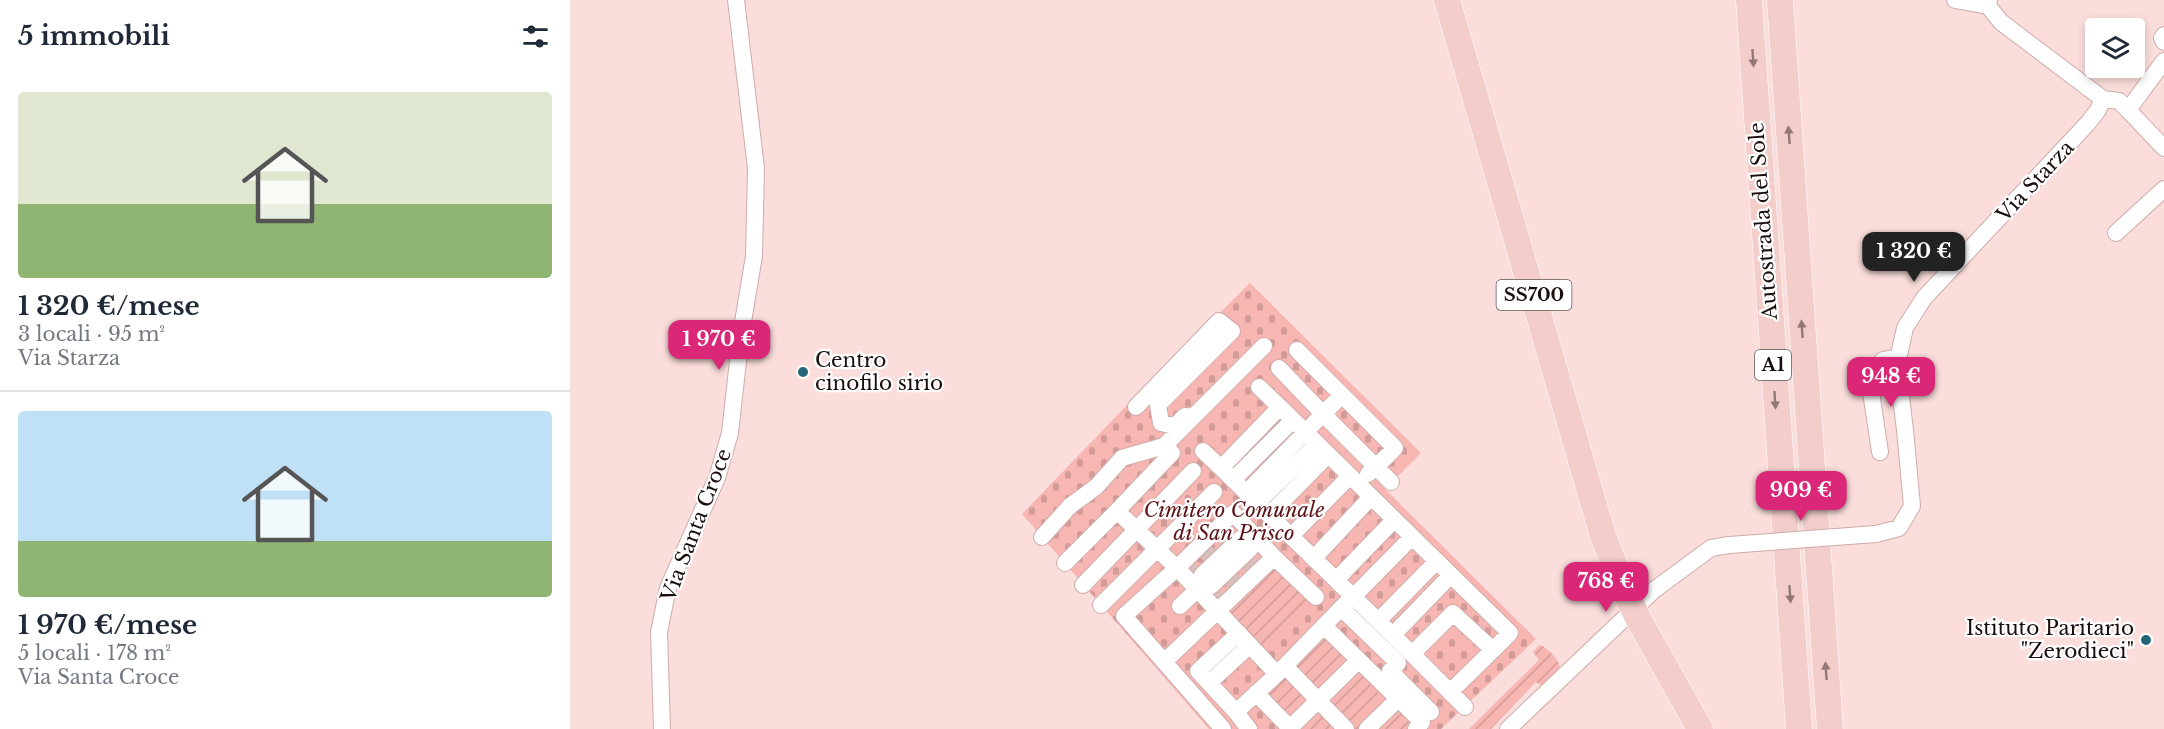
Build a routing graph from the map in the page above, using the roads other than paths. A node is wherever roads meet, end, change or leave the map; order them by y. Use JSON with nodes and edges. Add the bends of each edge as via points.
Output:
{"nodes":[{"id":1,"x":736,"y":0,"type":"edge"},
{"id":2,"x":1447,"y":0,"type":"edge"},
{"id":3,"x":1749,"y":0,"type":"edge"},
{"id":4,"x":1780,"y":0,"type":"edge"},
{"id":5,"x":1955,"y":0,"type":"edge"},
{"id":6,"x":1989,"y":3,"type":"edge"},
{"id":7,"x":2164,"y":35,"type":"edge"},
{"id":8,"x":2164,"y":42,"type":"edge"},
{"id":9,"x":2164,"y":61,"type":"edge"},
{"id":10,"x":2103,"y":99,"type":"junction"},
{"id":11,"x":2128,"y":110,"type":"junction"},
{"id":12,"x":2164,"y":148,"type":"edge"},
{"id":13,"x":2164,"y":189,"type":"edge"},
{"id":14,"x":2116,"y":233,"type":"dead end"},
{"id":15,"x":1264,"y":346,"type":"dead end"},
{"id":16,"x":1297,"y":350,"type":"dead end"},
{"id":17,"x":1899,"y":357,"type":"junction"},
{"id":18,"x":1278,"y":368,"type":"dead end"},
{"id":19,"x":1260,"y":387,"type":"dead end"},
{"id":20,"x":1342,"y":395,"type":"junction"},
{"id":21,"x":1136,"y":407,"type":"dead end"},
{"id":22,"x":1280,"y":408,"type":"junction"},
{"id":23,"x":1323,"y":414,"type":"junction"},
{"id":24,"x":1193,"y":417,"type":"junction"},
{"id":25,"x":1293,"y":420,"type":"junction"},
{"id":26,"x":1317,"y":444,"type":"junction"},
{"id":27,"x":1164,"y":446,"type":"junction"},
{"id":28,"x":1203,"y":451,"type":"dead end"},
{"id":29,"x":1880,"y":452,"type":"dead end"},
{"id":30,"x":1376,"y":467,"type":"junction"},
{"id":31,"x":1221,"y":468,"type":"junction"},
{"id":32,"x":1193,"y":471,"type":"dead end"},
{"id":33,"x":1233,"y":480,"type":"junction"},
{"id":34,"x":1354,"y":480,"type":"junction"},
{"id":35,"x":1391,"y":482,"type":"dead end"},
{"id":36,"x":1214,"y":492,"type":"dead end"},
{"id":37,"x":1371,"y":497,"type":"junction"},
{"id":38,"x":1248,"y":506,"type":"junction"},
{"id":39,"x":1117,"y":511,"type":"junction"},
{"id":40,"x":1394,"y":520,"type":"junction"},
{"id":41,"x":1137,"y":530,"type":"junction"},
{"id":42,"x":1291,"y":536,"type":"junction"},
{"id":43,"x":1042,"y":537,"type":"dead end"},
{"id":44,"x":1412,"y":537,"type":"junction"},
{"id":45,"x":1249,"y":540,"type":"junction"},
{"id":46,"x":1157,"y":549,"type":"junction"},
{"id":47,"x":1274,"y":557,"type":"junction"},
{"id":48,"x":1314,"y":558,"type":"junction"},
{"id":49,"x":1437,"y":561,"type":"junction"},
{"id":50,"x":1065,"y":563,"type":"dead end"},
{"id":51,"x":1177,"y":568,"type":"junction"},
{"id":52,"x":1451,"y":575,"type":"junction"},
{"id":53,"x":1336,"y":580,"type":"junction"},
{"id":54,"x":1083,"y":585,"type":"dead end"},
{"id":55,"x":1202,"y":585,"type":"junction"},
{"id":56,"x":1471,"y":595,"type":"junction"},
{"id":57,"x":1316,"y":597,"type":"dead end"},
{"id":58,"x":1347,"y":603,"type":"junction"},
{"id":59,"x":1101,"y":605,"type":"dead end"},
{"id":60,"x":1180,"y":606,"type":"dead end"},
{"id":61,"x":1218,"y":610,"type":"junction"},
{"id":62,"x":1453,"y":613,"type":"junction"},
{"id":63,"x":1378,"y":621,"type":"junction"},
{"id":64,"x":1324,"y":626,"type":"junction"},
{"id":65,"x":1393,"y":635,"type":"junction"},
{"id":66,"x":1244,"y":639,"type":"junction"},
{"id":67,"x":1493,"y":650,"type":"junction"},
{"id":68,"x":1412,"y":654,"type":"junction"},
{"id":69,"x":1359,"y":660,"type":"junction"},
{"id":70,"x":1164,"y":662,"type":"junction"},
{"id":71,"x":1281,"y":670,"type":"junction"},
{"id":72,"x":1450,"y":692,"type":"junction"},
{"id":73,"x":1256,"y":693,"type":"junction"},
{"id":74,"x":1398,"y":699,"type":"junction"},
{"id":75,"x":1319,"y":700,"type":"junction"},
{"id":76,"x":1465,"y":707,"type":"dead end"},
{"id":77,"x":1236,"y":712,"type":"junction"},
{"id":78,"x":1431,"y":712,"type":"dead end"},
{"id":79,"x":662,"y":729,"type":"edge"},
{"id":80,"x":1223,"y":729,"type":"edge"},
{"id":81,"x":1249,"y":729,"type":"edge"},
{"id":82,"x":1291,"y":729,"type":"edge"},
{"id":83,"x":1346,"y":729,"type":"edge"},
{"id":84,"x":1367,"y":729,"type":"edge"},
{"id":85,"x":1416,"y":729,"type":"edge"},
{"id":86,"x":1508,"y":729,"type":"edge"},
{"id":87,"x":1700,"y":729,"type":"edge"},
{"id":88,"x":1799,"y":729,"type":"edge"},
{"id":89,"x":1830,"y":729,"type":"edge"}],
"edges":[{"from":1,"to":79,"type":"street","name":"Via Santa Croce","via":[[756,168],[754,256],[730,433],[717,478],[668,588],[659,632]]},
{"from":2,"to":87,"type":"highway","number":"SS700","bridge":true,"via":[[1604,536],[1640,622]]},
{"from":3,"to":88,"type":"highway","name":"Autostrada del Sole","number":"A1","one_way":true},
{"from":89,"to":4,"type":"highway","name":"Autostrada del Sole","number":"A1","one_way":true},
{"from":5,"to":6,"type":"street"},
{"from":6,"to":10,"type":"street","via":[[2001,22]]},
{"from":7,"to":8,"type":"street"},
{"from":9,"to":11,"type":"street"},
{"from":10,"to":11,"type":"street","via":[[2119,101]]},
{"from":10,"to":17,"type":"street","name":"Via Starza","via":[[2088,123],[1924,298],[1905,328]]},
{"from":11,"to":12,"type":"street"},
{"from":13,"to":14,"type":"street"},
{"from":15,"to":24,"type":"street"},
{"from":16,"to":20,"type":"street"},
{"from":17,"to":29,"type":"street","via":[[1883,360],[1870,374]]},
{"from":17,"to":86,"type":"street","name":"Via Starza","bridge":true,"via":[[1911,506],[1899,528],[1876,534],[1711,548],[1654,590]]},
{"from":18,"to":23,"type":"street"},
{"from":19,"to":22,"type":"street"},
{"from":20,"to":23,"type":"street"},
{"from":20,"to":30,"type":"street","via":[[1395,448]]},
{"from":21,"to":24,"type":"street","via":[[1220,321],[1232,331],[1158,405],[1161,423],[1175,426],[1185,416]]},
{"from":22,"to":25,"type":"street"},
{"from":22,"to":31,"type":"street"},
{"from":23,"to":26,"type":"street"},
{"from":23,"to":30,"type":"street"},
{"from":24,"to":27,"type":"street"},
{"from":25,"to":26,"type":"street"},
{"from":25,"to":33,"type":"street"},
{"from":26,"to":34,"type":"street"},
{"from":26,"to":38,"type":"street"},
{"from":26,"to":38,"type":"street"},
{"from":27,"to":39,"type":"street","via":[[1172,453]]},
{"from":27,"to":43,"type":"street","via":[[1138,450],[1122,458]]},
{"from":28,"to":31,"type":"street"},
{"from":30,"to":34,"type":"street"},
{"from":30,"to":35,"type":"street"},
{"from":31,"to":33,"type":"street"},
{"from":32,"to":41,"type":"street"},
{"from":33,"to":38,"type":"street"},
{"from":34,"to":37,"type":"street"},
{"from":34,"to":42,"type":"street"},
{"from":36,"to":46,"type":"street"},
{"from":37,"to":40,"type":"street"},
{"from":37,"to":48,"type":"street"},
{"from":38,"to":42,"type":"street"},
{"from":38,"to":45,"type":"street"},
{"from":38,"to":51,"type":"street"},
{"from":39,"to":41,"type":"street"},
{"from":39,"to":50,"type":"street"},
{"from":40,"to":44,"type":"street"},
{"from":40,"to":53,"type":"street"},
{"from":41,"to":46,"type":"street"},
{"from":41,"to":54,"type":"street"},
{"from":42,"to":48,"type":"street"},
{"from":44,"to":49,"type":"street"},
{"from":44,"to":58,"type":"street"},
{"from":45,"to":47,"type":"street"},
{"from":45,"to":55,"type":"street","via":[[1240,539],[1202,575]]},
{"from":46,"to":51,"type":"street"},
{"from":46,"to":59,"type":"street"},
{"from":47,"to":57,"type":"street"},
{"from":47,"to":61,"type":"street"},
{"from":48,"to":53,"type":"street"},
{"from":49,"to":52,"type":"street"},
{"from":49,"to":63,"type":"street"},
{"from":51,"to":55,"type":"street"},
{"from":51,"to":70,"type":"street","via":[[1124,616]]},
{"from":52,"to":56,"type":"street"},
{"from":52,"to":65,"type":"street"},
{"from":53,"to":58,"type":"street"},
{"from":55,"to":60,"type":"street"},
{"from":55,"to":61,"type":"street"},
{"from":56,"to":62,"type":"street"},
{"from":56,"to":67,"type":"street","via":[[1510,633]]},
{"from":58,"to":63,"type":"street"},
{"from":58,"to":64,"type":"street"},
{"from":58,"to":78,"type":"street","via":[[1398,663],[1390,671]]},
{"from":61,"to":66,"type":"street"},
{"from":61,"to":70,"type":"street"},
{"from":62,"to":67,"type":"street"},
{"from":62,"to":68,"type":"street"},
{"from":63,"to":65,"type":"street"},
{"from":64,"to":69,"type":"street"},
{"from":64,"to":71,"type":"street"},
{"from":65,"to":68,"type":"street"},
{"from":66,"to":71,"type":"street"},
{"from":66,"to":77,"type":"street","via":[[1209,683]]},
{"from":67,"to":72,"type":"street"},
{"from":68,"to":72,"type":"street"},
{"from":69,"to":74,"type":"street"},
{"from":69,"to":75,"type":"street"},
{"from":70,"to":80,"type":"street"},
{"from":71,"to":73,"type":"street"},
{"from":71,"to":75,"type":"street"},
{"from":72,"to":76,"type":"street"},
{"from":73,"to":77,"type":"street"},
{"from":73,"to":82,"type":"street"},
{"from":74,"to":84,"type":"street"},
{"from":74,"to":85,"type":"street","via":[[1422,723]]},
{"from":75,"to":82,"type":"street"},
{"from":75,"to":83,"type":"street"},
{"from":77,"to":81,"type":"street"}]}
